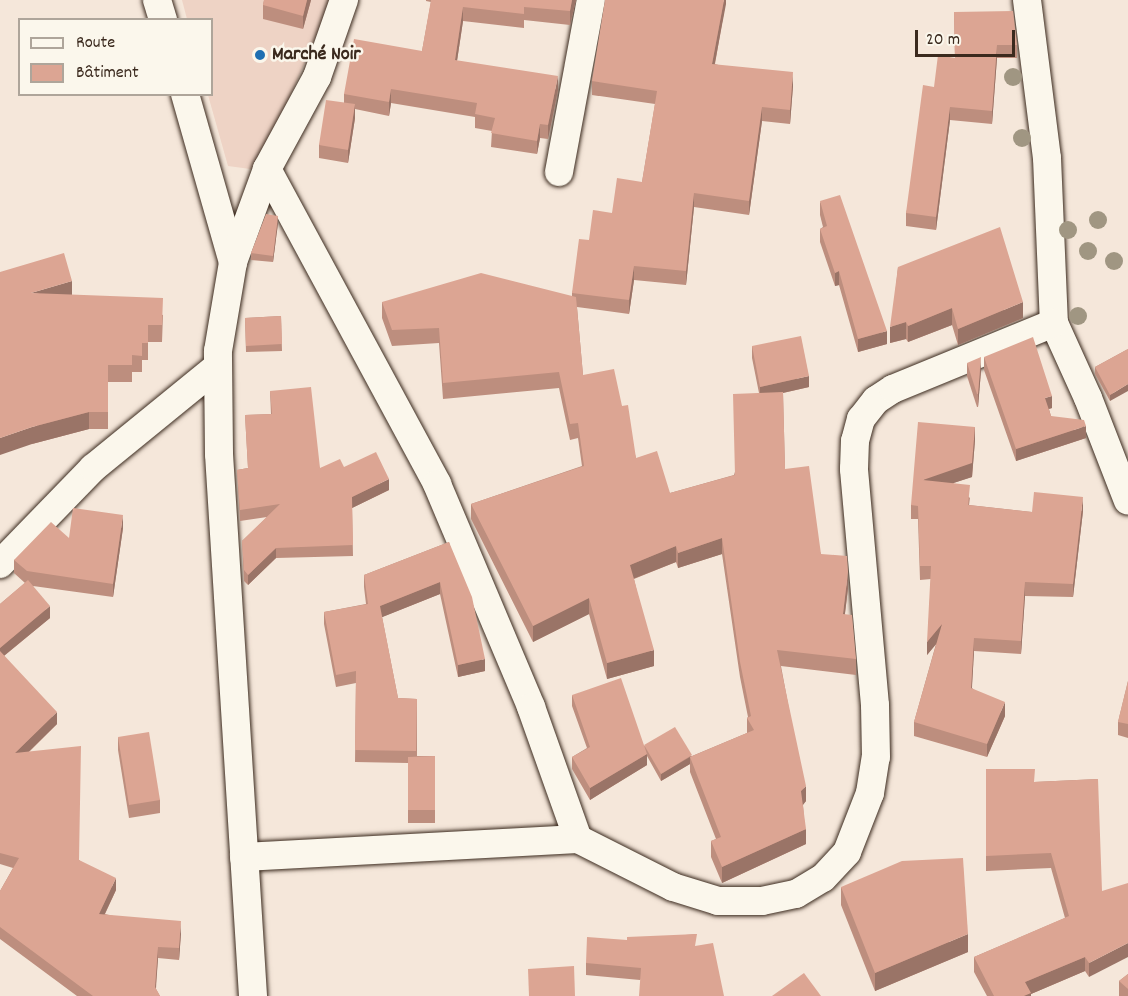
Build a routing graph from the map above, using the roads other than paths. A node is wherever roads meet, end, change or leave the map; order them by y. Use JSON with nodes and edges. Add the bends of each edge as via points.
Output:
{"nodes":[{"id":1,"x":157,"y":0,"type":"edge"},
{"id":2,"x":344,"y":0,"type":"edge"},
{"id":3,"x":591,"y":0,"type":"edge"},
{"id":4,"x":1027,"y":0,"type":"edge"},
{"id":5,"x":162,"y":18,"type":"edge"},
{"id":6,"x":186,"y":96,"type":"edge"},
{"id":7,"x":267,"y":169,"type":"junction"},
{"id":8,"x":559,"y":172,"type":"dead end"},
{"id":9,"x":232,"y":262,"type":"junction"},
{"id":10,"x":1054,"y":323,"type":"junction"},
{"id":11,"x":218,"y":367,"type":"junction"},
{"id":12,"x":1128,"y":501,"type":"edge"},
{"id":13,"x":0,"y":564,"type":"edge"},
{"id":14,"x":578,"y":839,"type":"junction"},
{"id":15,"x":244,"y":857,"type":"junction"},
{"id":16,"x":253,"y":996,"type":"edge"}],
"edges":[{"from":1,"to":5,"type":"street"},
{"from":2,"to":7,"type":"street","via":[[317,77]]},
{"from":3,"to":8,"type":"street"},
{"from":4,"to":10,"type":"street","via":[[1047,158]]},
{"from":6,"to":9,"type":"street"},
{"from":7,"to":9,"type":"street"},
{"from":7,"to":14,"type":"street","via":[[437,484],[531,707]]},
{"from":9,"to":11,"type":"street"},
{"from":10,"to":12,"type":"street"},
{"from":10,"to":14,"type":"street","via":[[893,389],[876,400],[861,419],[854,469],[876,757],[870,793],[847,852],[823,878],[796,894],[762,901],[718,901],[664,883]]},
{"from":11,"to":13,"type":"street","via":[[93,468]]},
{"from":11,"to":15,"type":"street","via":[[217,420]]},
{"from":14,"to":15,"type":"street"},
{"from":15,"to":16,"type":"street"}]}
